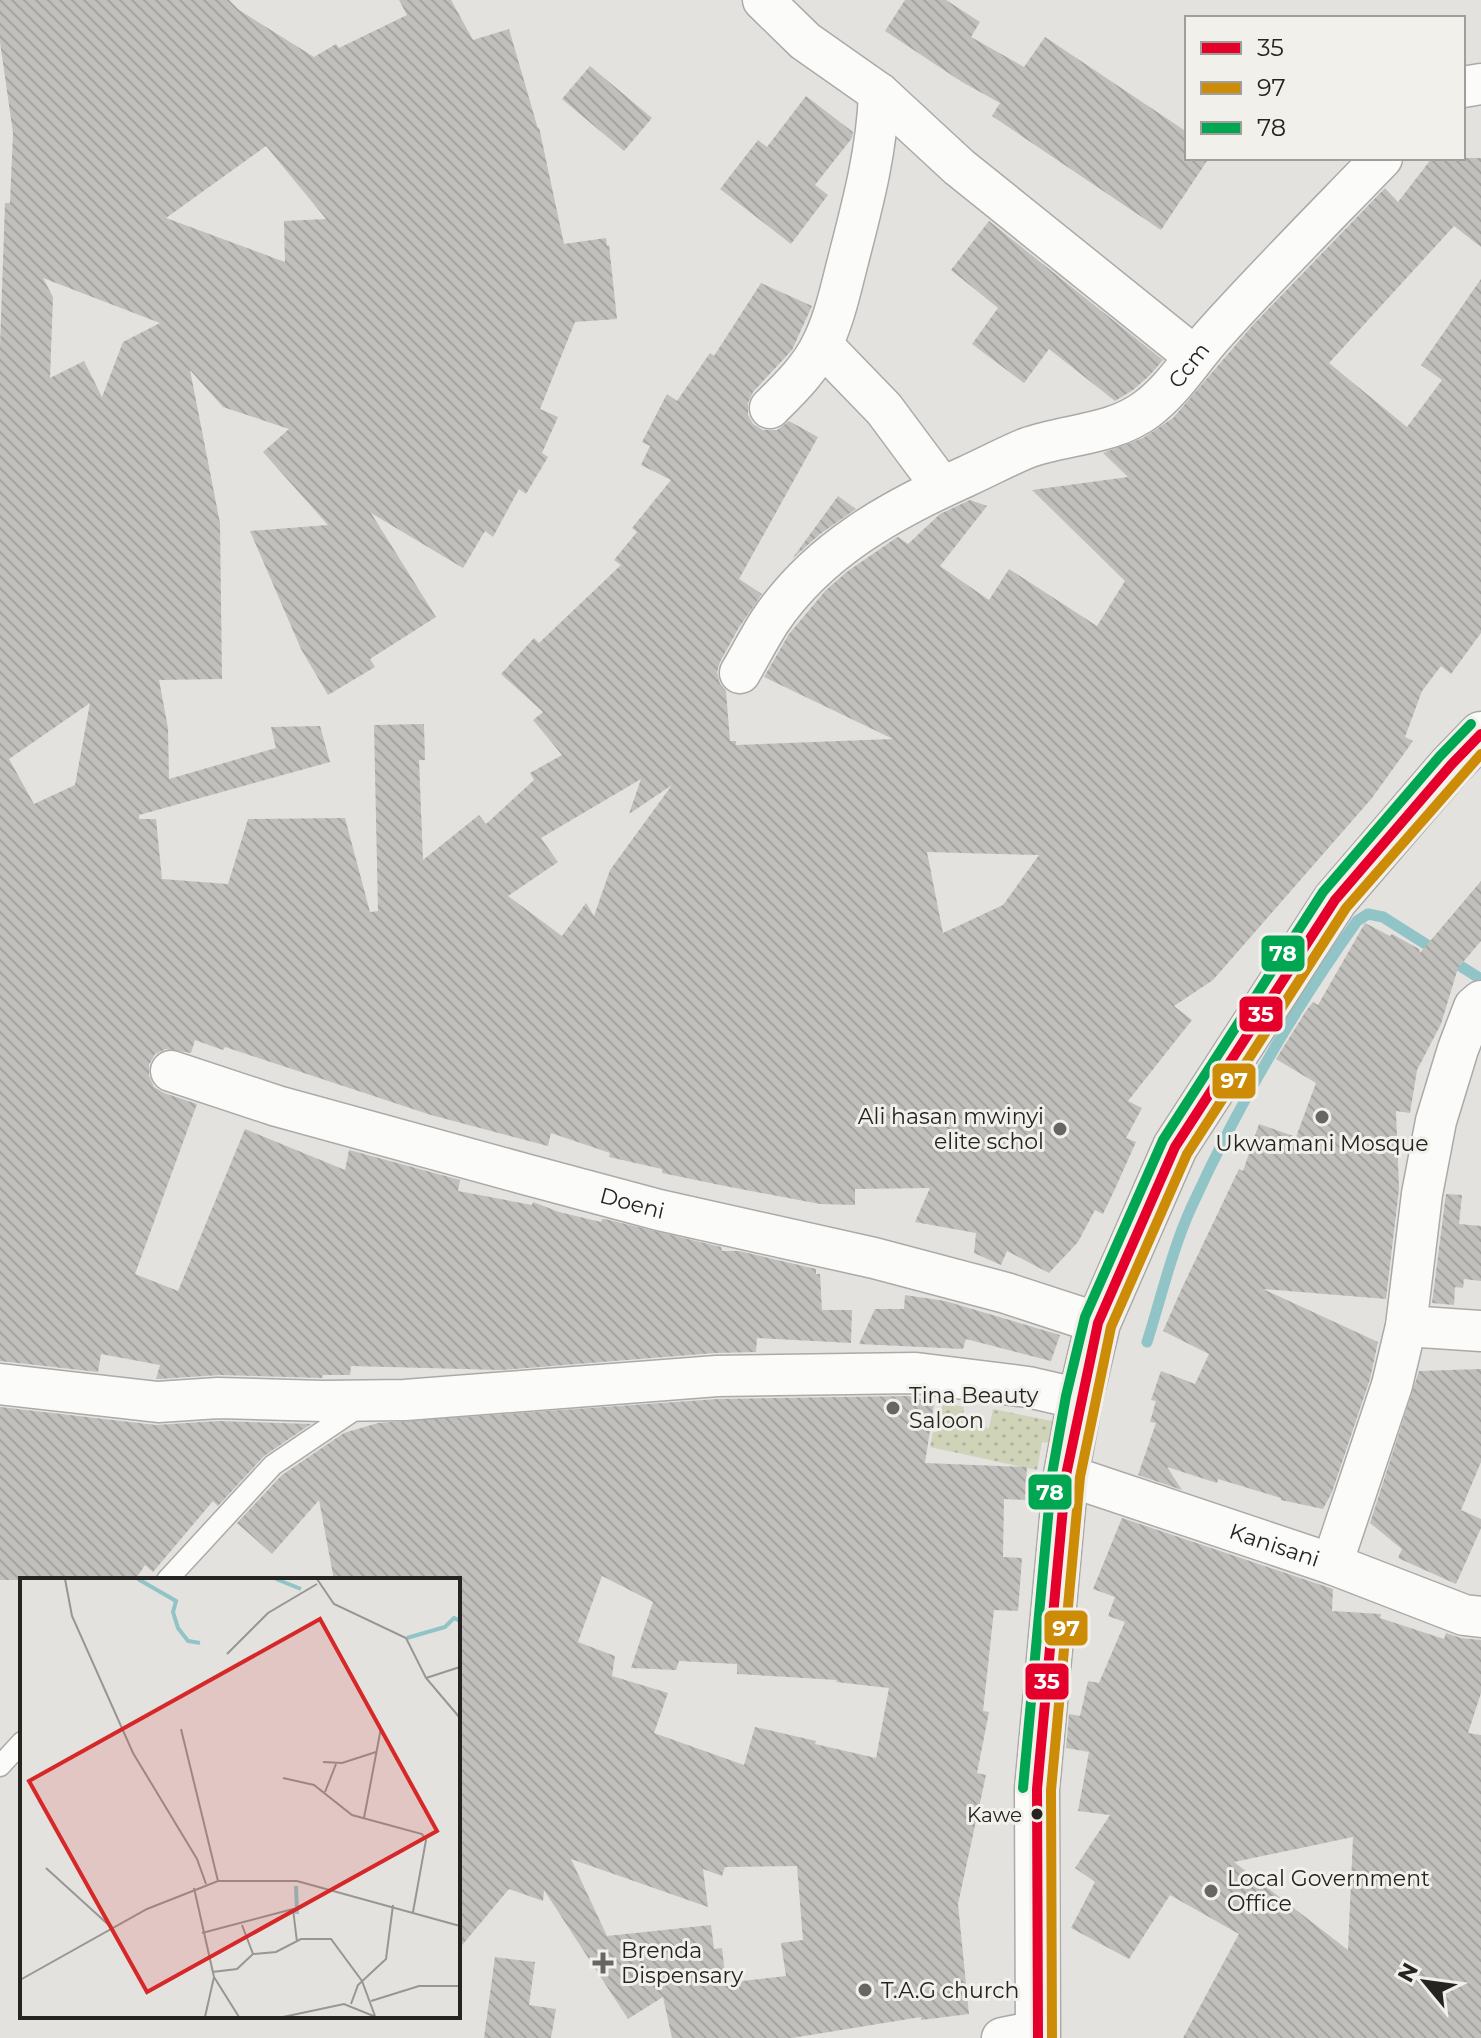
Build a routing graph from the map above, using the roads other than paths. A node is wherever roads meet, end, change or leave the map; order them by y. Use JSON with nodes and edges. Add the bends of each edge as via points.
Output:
{"nodes":[{"id":1,"x":763,"y":0,"type":"edge"},
{"id":2,"x":879,"y":93,"type":"junction"},
{"id":3,"x":1380,"y":160,"type":"edge"},
{"id":4,"x":822,"y":345,"type":"junction"},
{"id":5,"x":1194,"y":356,"type":"junction"},
{"id":6,"x":770,"y":408,"type":"dead end"},
{"id":7,"x":942,"y":487,"type":"junction"},
{"id":8,"x":740,"y":673,"type":"dead end"},
{"id":9,"x":1481,"y":734,"type":"edge"},
{"id":10,"x":1481,"y":1001,"type":"edge"},
{"id":11,"x":171,"y":1071,"type":"dead end"},
{"id":12,"x":1098,"y":1323,"type":"junction"},
{"id":13,"x":1406,"y":1326,"type":"junction"},
{"id":14,"x":1481,"y":1331,"type":"edge"},
{"id":15,"x":0,"y":1384,"type":"edge"},
{"id":16,"x":1080,"y":1399,"type":"junction"},
{"id":17,"x":369,"y":1400,"type":"junction"},
{"id":18,"x":1066,"y":1475,"type":"junction"},
{"id":19,"x":1332,"y":1564,"type":"junction"},
{"id":20,"x":169,"y":1578,"type":"edge"},
{"id":21,"x":1481,"y":1617,"type":"edge"},
{"id":22,"x":20,"y":1744,"type":"edge"},
{"id":23,"x":0,"y":1766,"type":"edge"},
{"id":24,"x":1026,"y":2036,"type":"edge"}],
"edges":[{"from":1,"to":2,"type":"street","via":[[805,41]]},
{"from":2,"to":4,"type":"street","via":[[870,177]]},
{"from":2,"to":5,"type":"street","via":[[970,176]]},
{"from":3,"to":5,"type":"street","name":"Ccm"},
{"from":4,"to":6,"type":"street"},
{"from":4,"to":7,"type":"street","via":[[884,409]]},
{"from":5,"to":7,"type":"street","name":"Ccm","via":[[1145,411],[1115,426],[1028,448]]},
{"from":7,"to":8,"type":"street","name":"Ccm","via":[[840,546],[771,620]]},
{"from":9,"to":12,"type":"main road","via":[[1335,900],[1175,1147]]},
{"from":10,"to":13,"type":"street","via":[[1458,1049],[1436,1121]]},
{"from":11,"to":12,"type":"street","name":"Doeni","via":[[277,1106],[532,1176],[874,1258]]},
{"from":12,"to":16,"type":"main road"},
{"from":13,"to":14,"type":"street"},
{"from":13,"to":19,"type":"street","via":[[1392,1385]]},
{"from":15,"to":17,"type":"street","via":[[158,1402]]},
{"from":16,"to":17,"type":"street","via":[[916,1373],[717,1376]]},
{"from":16,"to":18,"type":"main road"},
{"from":17,"to":20,"type":"lane","via":[[273,1465]]},
{"from":18,"to":19,"type":"street","name":"Kanisani"},
{"from":18,"to":24,"type":"main road","via":[[1037,1789]]},
{"from":19,"to":21,"type":"street","name":"Kanisani"},
{"from":22,"to":23,"type":"lane"}]}
